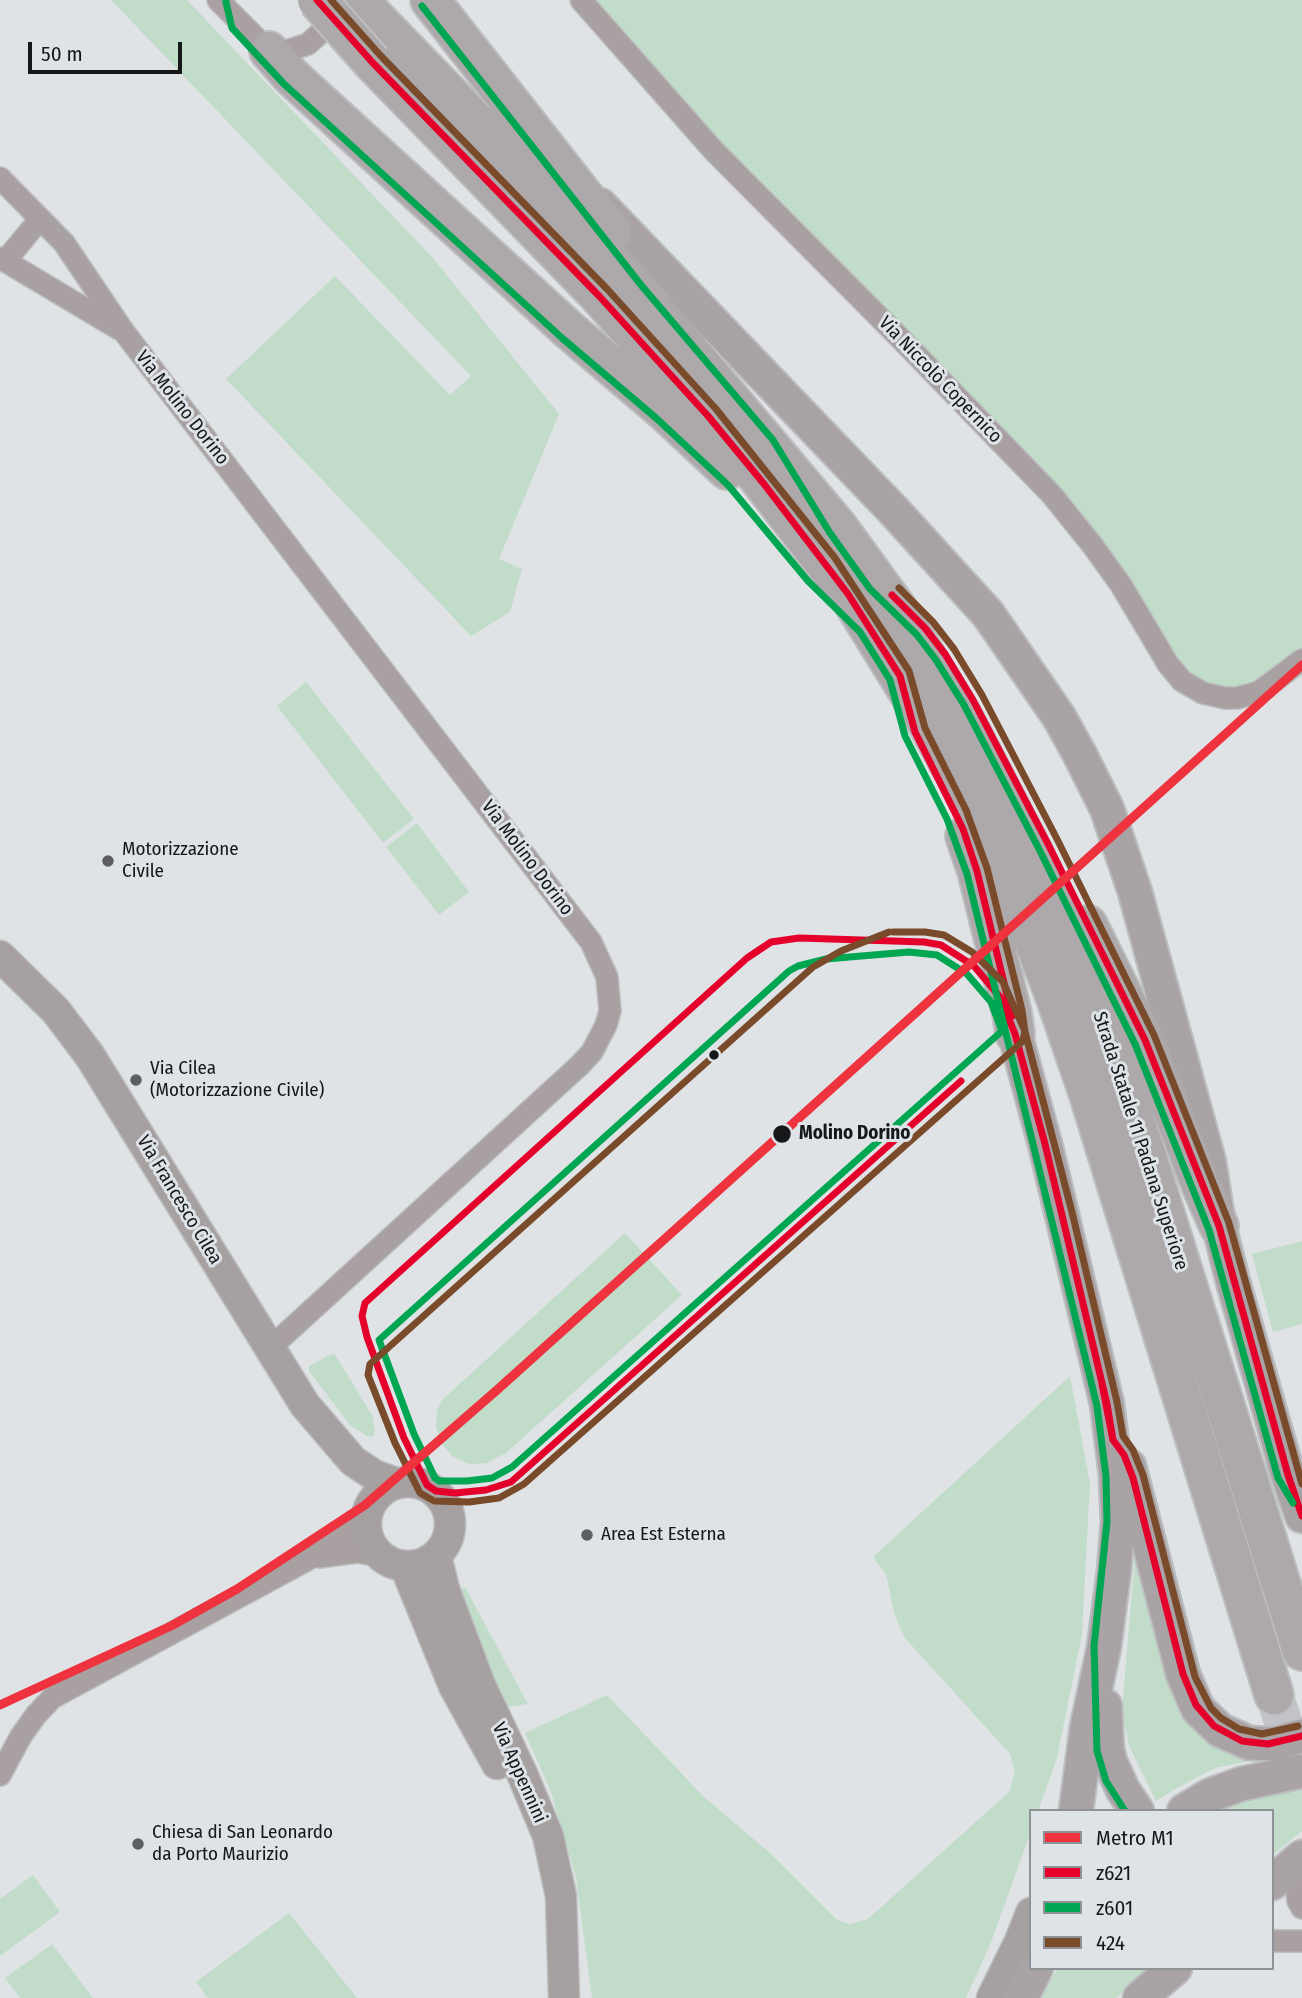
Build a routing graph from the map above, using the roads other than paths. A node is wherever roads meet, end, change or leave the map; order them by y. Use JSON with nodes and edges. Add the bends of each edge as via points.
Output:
{"nodes":[{"id":1,"x":218,"y":0,"type":"edge"},
{"id":2,"x":236,"y":0,"type":"edge"},
{"id":3,"x":317,"y":0,"type":"edge"},
{"id":4,"x":357,"y":0,"type":"edge"},
{"id":5,"x":430,"y":0,"type":"edge"},
{"id":6,"x":581,"y":0,"type":"edge"},
{"id":7,"x":240,"y":22,"type":"junction"},
{"id":8,"x":270,"y":51,"type":"junction"},
{"id":9,"x":383,"y":51,"type":"junction"},
{"id":10,"x":550,"y":151,"type":"junction"},
{"id":11,"x":0,"y":178,"type":"edge"},
{"id":12,"x":40,"y":219,"type":"junction"},
{"id":13,"x":3,"y":259,"type":"edge"},
{"id":14,"x":124,"y":332,"type":"junction"},
{"id":15,"x":838,"y":527,"type":"junction"},
{"id":16,"x":878,"y":582,"type":"junction"},
{"id":17,"x":868,"y":625,"type":"junction"},
{"id":18,"x":1302,"y":660,"type":"edge"},
{"id":19,"x":900,"y":676,"type":"junction"},
{"id":20,"x":0,"y":957,"type":"edge"},
{"id":21,"x":1015,"y":1034,"type":"joint"},
{"id":22,"x":1219,"y":1226,"type":"junction"},
{"id":23,"x":269,"y":1349,"type":"junction"},
{"id":24,"x":1112,"y":1440,"type":"junction"},
{"id":25,"x":345,"y":1454,"type":"junction"},
{"id":26,"x":396,"y":1483,"type":"junction"},
{"id":27,"x":1295,"y":1486,"type":"edge"},
{"id":28,"x":367,"y":1515,"type":"junction"},
{"id":29,"x":1302,"y":1516,"type":"edge"},
{"id":30,"x":436,"y":1556,"type":"junction"},
{"id":31,"x":307,"y":1560,"type":"junction"},
{"id":32,"x":393,"y":1561,"type":"junction"},
{"id":33,"x":1104,"y":1647,"type":"junction"},
{"id":34,"x":1302,"y":1651,"type":"edge"},
{"id":35,"x":1274,"y":1695,"type":"tunnel mouth"},
{"id":36,"x":1302,"y":1736,"type":"edge"},
{"id":37,"x":1082,"y":1763,"type":"junction"},
{"id":38,"x":1302,"y":1771,"type":"edge"},
{"id":39,"x":0,"y":1775,"type":"edge"},
{"id":40,"x":1060,"y":1809,"type":"edge"},
{"id":41,"x":1076,"y":1809,"type":"edge"},
{"id":42,"x":1136,"y":1809,"type":"edge"},
{"id":43,"x":1187,"y":1809,"type":"edge"},
{"id":44,"x":1289,"y":1868,"type":"edge"},
{"id":45,"x":1302,"y":1908,"type":"edge"},
{"id":46,"x":1029,"y":1918,"type":"edge"},
{"id":47,"x":1274,"y":1941,"type":"edge"},
{"id":48,"x":1302,"y":1941,"type":"edge"},
{"id":49,"x":1035,"y":1970,"type":"edge"},
{"id":50,"x":1173,"y":1970,"type":"edge"},
{"id":51,"x":543,"y":1998,"type":"edge"},
{"id":52,"x":564,"y":1998,"type":"edge"},
{"id":53,"x":992,"y":1998,"type":"edge"},
{"id":54,"x":1021,"y":1998,"type":"edge"},
{"id":55,"x":1140,"y":1998,"type":"edge"}],
"edges":[{"from":1,"to":7,"type":"street"},
{"from":2,"to":7,"type":"street"},
{"from":3,"to":9,"type":"highway","bridge":true},
{"from":4,"to":8,"type":"street","via":[[308,44],[288,52]]},
{"from":4,"to":9,"type":"highway"},
{"from":5,"to":10,"type":"highway"},
{"from":6,"to":18,"type":"street","name":"Via Niccolò Copernico","via":[[714,151],[1052,495],[1114,575],[1182,681],[1203,693],[1237,698],[1259,692]]},
{"from":7,"to":8,"type":"street"},
{"from":8,"to":17,"type":"highway","via":[[332,114],[736,478],[816,574]]},
{"from":9,"to":15,"type":"highway","via":[[630,280]]},
{"from":9,"to":17,"type":"highway","via":[[708,416],[827,565]]},
{"from":10,"to":15,"type":"highway","via":[[657,288],[782,435]]},
{"from":10,"to":22,"type":"main road","via":[[961,584],[1007,639],[1059,717],[1101,798],[1123,854],[1209,1162]]},
{"from":11,"to":12,"type":"street"},
{"from":12,"to":13,"type":"street"},
{"from":12,"to":14,"type":"street","via":[[64,243]]},
{"from":13,"to":14,"type":"street"},
{"from":14,"to":23,"type":"street","name":"Via Molino Dorino","via":[[591,942],[610,993],[610,1011],[601,1038],[580,1066]]},
{"from":15,"to":16,"type":"highway"},
{"from":16,"to":22,"type":"highway","via":[[925,628],[973,700],[1127,1002]]},
{"from":16,"to":34,"type":"highway","name":"Strada Statale 11 Padana Superiore","via":[[964,719],[1059,910],[1102,1020],[1150,1166]]},
{"from":17,"to":19,"type":"highway"},
{"from":19,"to":21,"type":"highway","via":[[915,732],[971,853]]},
{"from":19,"to":35,"type":"highway","name":"Strada Statale 11 Padana Superiore","via":[[972,805],[1056,999]]},
{"from":20,"to":23,"type":"street","name":"Via Francesco Cilea","via":[[56,1011],[90,1056]]},
{"from":21,"to":24,"type":"main road","via":[[1056,1190]]},
{"from":22,"to":27,"type":"main road"},
{"from":23,"to":25,"type":"street","name":"Via Francesco Cilea","via":[[305,1405]]},
{"from":24,"to":33,"type":"main road","via":[[1118,1533]]},
{"from":24,"to":36,"type":"main road","via":[[1133,1478],[1183,1674],[1198,1709],[1220,1730],[1249,1743],[1273,1744]]},
{"from":25,"to":26,"type":"street","name":"Via Francesco Cilea","via":[[374,1475]]},
{"from":25,"to":28,"type":"street","name":"Via Francesco Cilea"},
{"from":26,"to":28,"type":"street","via":[[380,1492]]},
{"from":26,"to":30,"type":"street","via":[[420,1482],[443,1499],[451,1528]]},
{"from":27,"to":29,"type":"main road"},
{"from":28,"to":31,"type":"street","via":[[341,1539]]},
{"from":28,"to":32,"type":"street","via":[[370,1541]]},
{"from":30,"to":32,"type":"street","via":[[422,1564]]},
{"from":30,"to":52,"type":"street","name":"Via Appennini","via":[[480,1685],[548,1836],[561,1896]]},
{"from":31,"to":32,"type":"street","via":[[346,1552]]},
{"from":31,"to":39,"type":"street","via":[[52,1698],[21,1736]]},
{"from":32,"to":51,"type":"street","name":"Via Appennini","via":[[526,1831],[540,1887]]},
{"from":33,"to":37,"type":"main road"},
{"from":33,"to":42,"type":"main road","via":[[1107,1750],[1116,1777]]},
{"from":37,"to":40,"type":"street"},
{"from":37,"to":41,"type":"main road"},
{"from":38,"to":43,"type":"main road","via":[[1241,1784]]},
{"from":44,"to":45,"type":"street"},
{"from":46,"to":53,"type":"street"},
{"from":47,"to":48,"type":"street"},
{"from":49,"to":54,"type":"main road"},
{"from":50,"to":55,"type":"main road"}]}
